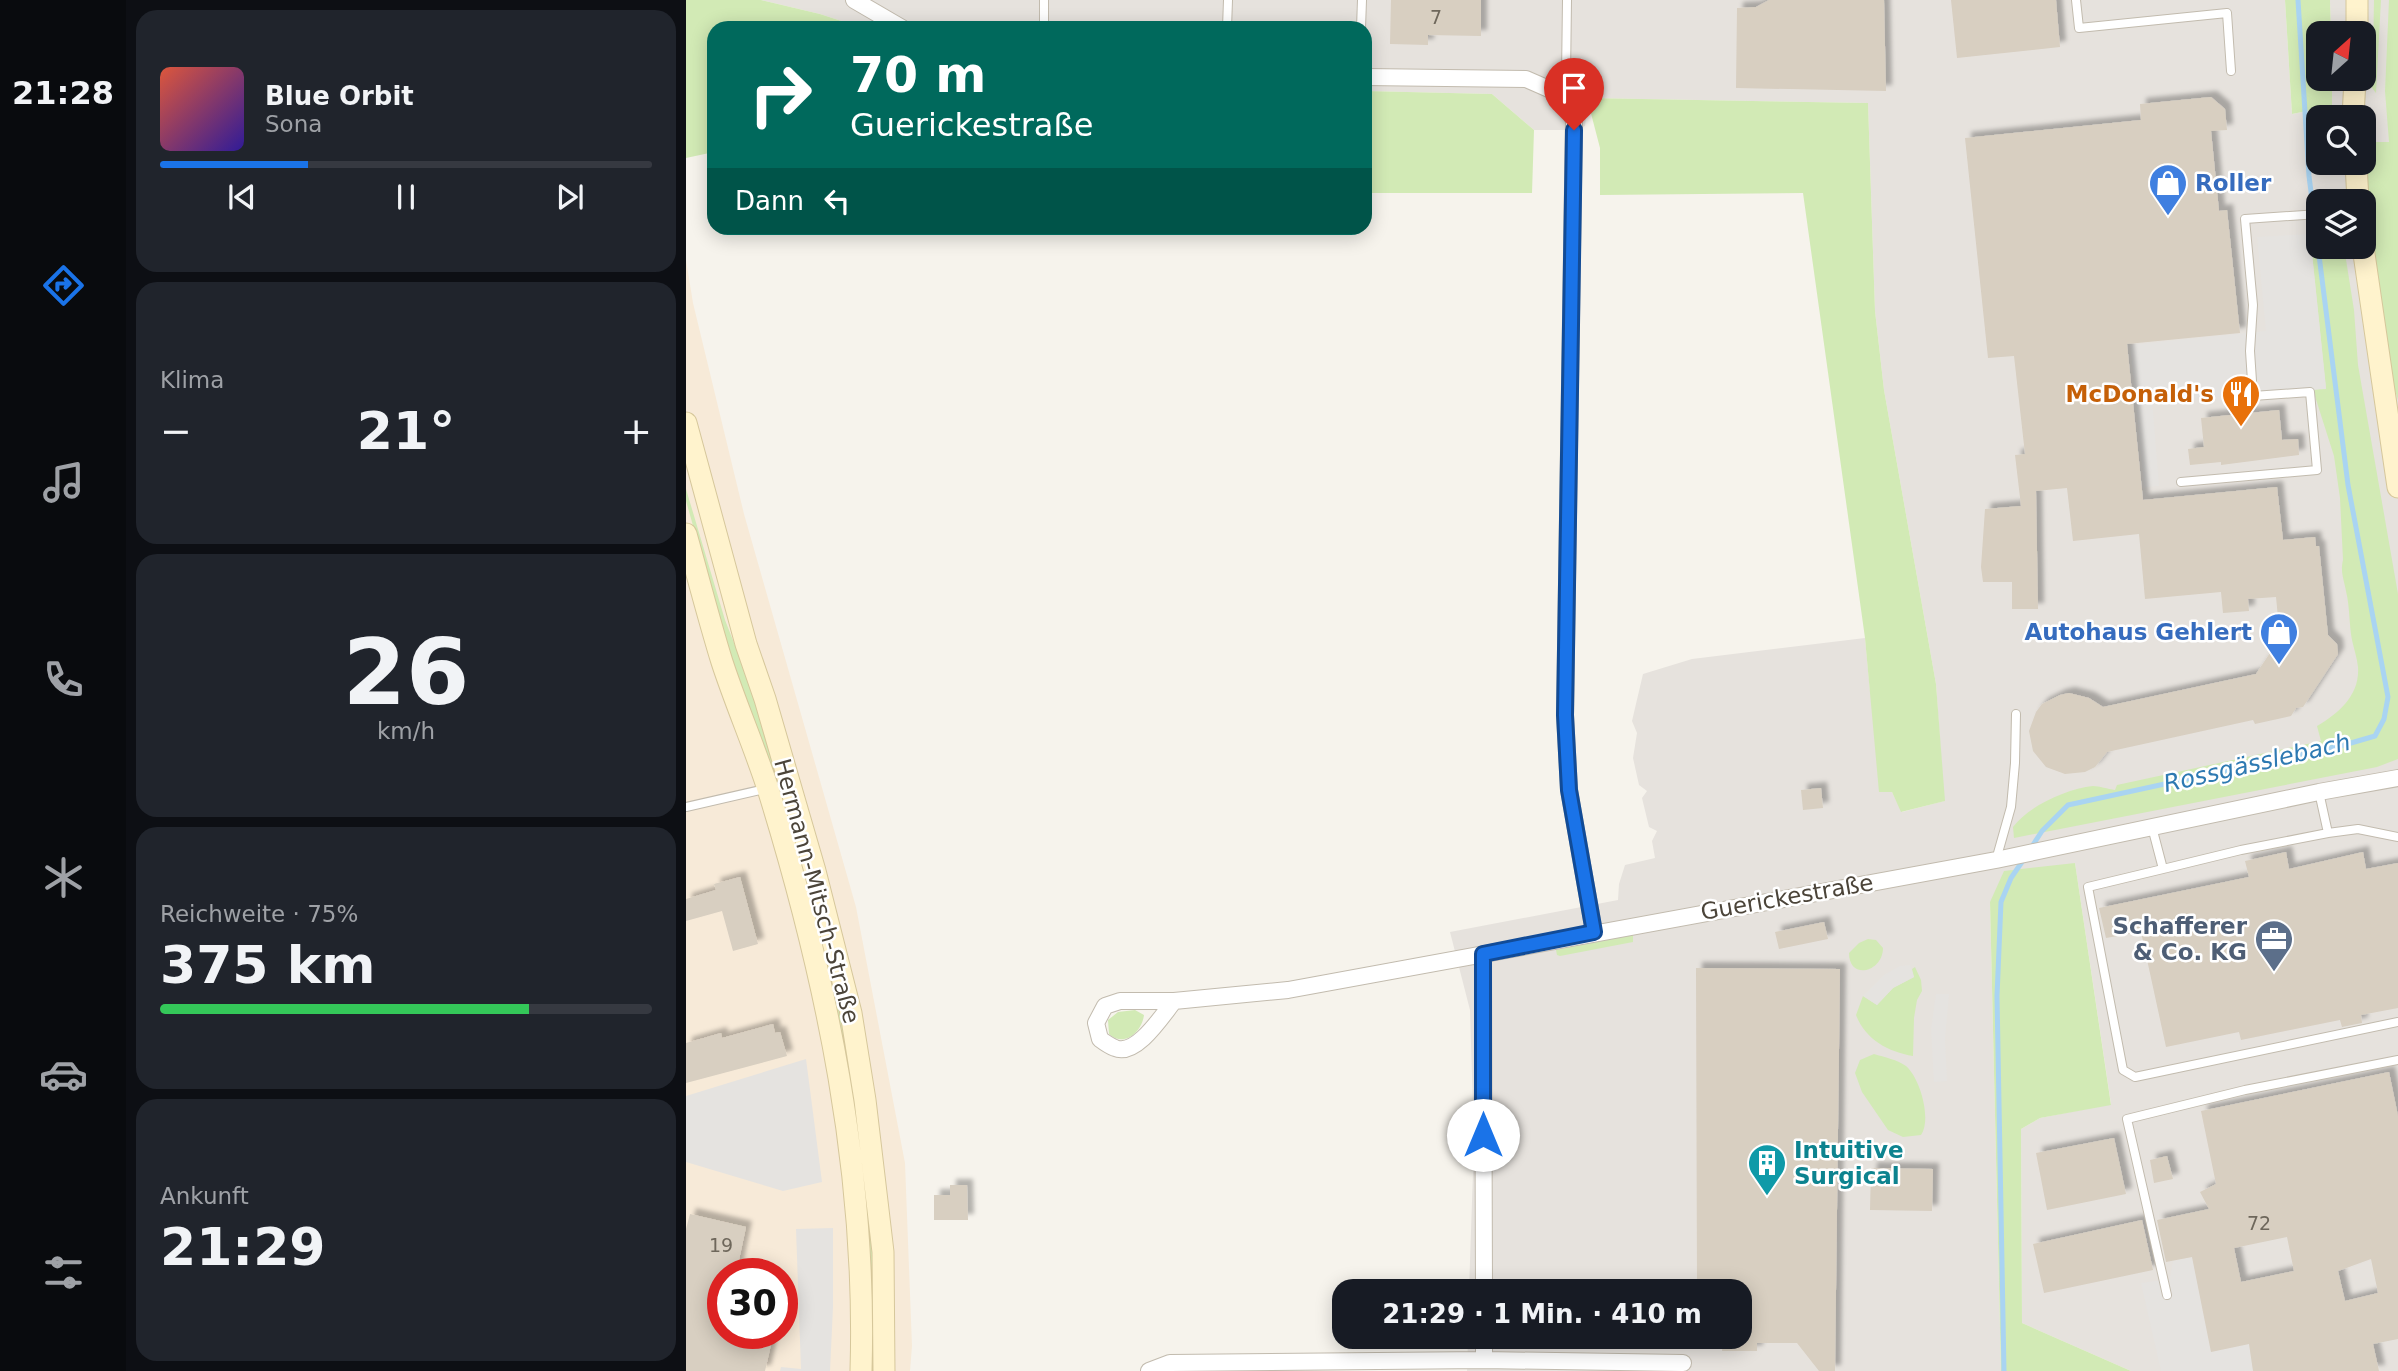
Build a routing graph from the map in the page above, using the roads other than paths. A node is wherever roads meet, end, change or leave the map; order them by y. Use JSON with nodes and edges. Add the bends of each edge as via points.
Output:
{"nodes":[{"id":1,"x":854,"y":0,"type":"edge"},
{"id":2,"x":1044,"y":0,"type":"edge"},
{"id":3,"x":1228,"y":0,"type":"edge"},
{"id":4,"x":1362,"y":0,"type":"edge"},
{"id":5,"x":1567,"y":0,"type":"edge"},
{"id":6,"x":2076,"y":0,"type":"edge"},
{"id":7,"x":2357,"y":0,"type":"edge"},
{"id":8,"x":890,"y":21,"type":"edge"},
{"id":9,"x":1044,"y":21,"type":"edge"},
{"id":10,"x":1227,"y":21,"type":"edge"},
{"id":11,"x":1361,"y":21,"type":"edge"},
{"id":12,"x":2357,"y":21,"type":"edge"},
{"id":13,"x":2231,"y":71,"type":"dead end"},
{"id":14,"x":1372,"y":77,"type":"edge"},
{"id":15,"x":1558,"y":93,"type":"junction"},
{"id":16,"x":2306,"y":215,"type":"edge"},
{"id":17,"x":2364,"y":259,"type":"edge"},
{"id":18,"x":687,"y":430,"type":"edge"},
{"id":19,"x":2181,"y":482,"type":"dead end"},
{"id":20,"x":2398,"y":484,"type":"edge"},
{"id":21,"x":686,"y":534,"type":"edge"},
{"id":22,"x":2016,"y":714,"type":"dead end"},
{"id":23,"x":2398,"y":778,"type":"edge"},
{"id":24,"x":768,"y":789,"type":"junction"},
{"id":25,"x":2319,"y":792,"type":"junction"},
{"id":26,"x":686,"y":807,"type":"edge"},
{"id":27,"x":2152,"y":827,"type":"junction"},
{"id":28,"x":2328,"y":833,"type":"junction"},
{"id":29,"x":2398,"y":836,"type":"edge"},
{"id":30,"x":2004,"y":858,"type":"junction"},
{"id":31,"x":2163,"y":869,"type":"junction"},
{"id":32,"x":1594,"y":932,"type":"junction"},
{"id":33,"x":1483,"y":954,"type":"junction"},
{"id":34,"x":1174,"y":1001,"type":"junction"},
{"id":35,"x":2398,"y":1022,"type":"edge"},
{"id":36,"x":2398,"y":1060,"type":"edge"},
{"id":37,"x":1483,"y":1279,"type":"edge"},
{"id":38,"x":2167,"y":1295,"type":"dead end"},
{"id":39,"x":1484,"y":1349,"type":"edge"},
{"id":40,"x":1484,"y":1360,"type":"junction"},
{"id":41,"x":1683,"y":1363,"type":"dead end"},
{"id":42,"x":861,"y":1371,"type":"edge"},
{"id":43,"x":884,"y":1371,"type":"edge"},
{"id":44,"x":1149,"y":1371,"type":"edge"}],
"edges":[{"from":1,"to":8,"type":"street"},
{"from":2,"to":9,"type":"lane"},
{"from":3,"to":10,"type":"lane"},
{"from":4,"to":11,"type":"lane"},
{"from":5,"to":15,"type":"lane","via":[[1566,77]]},
{"from":6,"to":13,"type":"lane","via":[[2078,29],[2227,13]]},
{"from":7,"to":12,"type":"main road"},
{"from":14,"to":15,"type":"street","via":[[1526,79]]},
{"from":15,"to":32,"type":"street","via":[[1574,120],[1565,715],[1569,790]]},
{"from":16,"to":19,"type":"lane","via":[[2245,219],[2253,305],[2250,351],[2253,396],[2310,392],[2317,470]]},
{"from":17,"to":20,"type":"main road"},
{"from":18,"to":43,"type":"main road","name":"Hermann-Mitsch-Straße","via":[[815,871],[850,1013],[866,1100],[883,1252]]},
{"from":21,"to":24,"type":"main road","name":"Hermann-Mitsch-Straße","via":[[722,662]]},
{"from":22,"to":30,"type":"lane"},
{"from":23,"to":25,"type":"street","name":"Guerickestraße"},
{"from":24,"to":26,"type":"lane"},
{"from":24,"to":42,"type":"main road","name":"Hermann-Mitsch-Straße","via":[[817,965],[843,1096],[859,1257]]},
{"from":25,"to":27,"type":"street","name":"Guerickestraße"},
{"from":25,"to":28,"type":"lane"},
{"from":27,"to":30,"type":"street","name":"Guerickestraße"},
{"from":27,"to":31,"type":"lane"},
{"from":28,"to":29,"type":"lane","via":[[2358,829]]},
{"from":28,"to":31,"type":"lane"},
{"from":30,"to":32,"type":"street","name":"Guerickestraße"},
{"from":31,"to":35,"type":"lane","via":[[2088,887],[2123,1070],[2135,1077]]},
{"from":32,"to":33,"type":"street","name":"Guerickestraße"},
{"from":33,"to":34,"type":"street","name":"Guerickestraße","via":[[1288,990]]},
{"from":33,"to":37,"type":"street"},
{"from":34,"to":34,"type":"street","name":"Guerickestraße","via":[[1129,1049],[1116,1049],[1100,1039],[1096,1023],[1105,1006],[1120,1001]]},
{"from":36,"to":38,"type":"lane","via":[[2127,1119]]},
{"from":39,"to":40,"type":"street"},
{"from":40,"to":41,"type":"street"},
{"from":40,"to":44,"type":"street","via":[[1170,1363]]}]}
